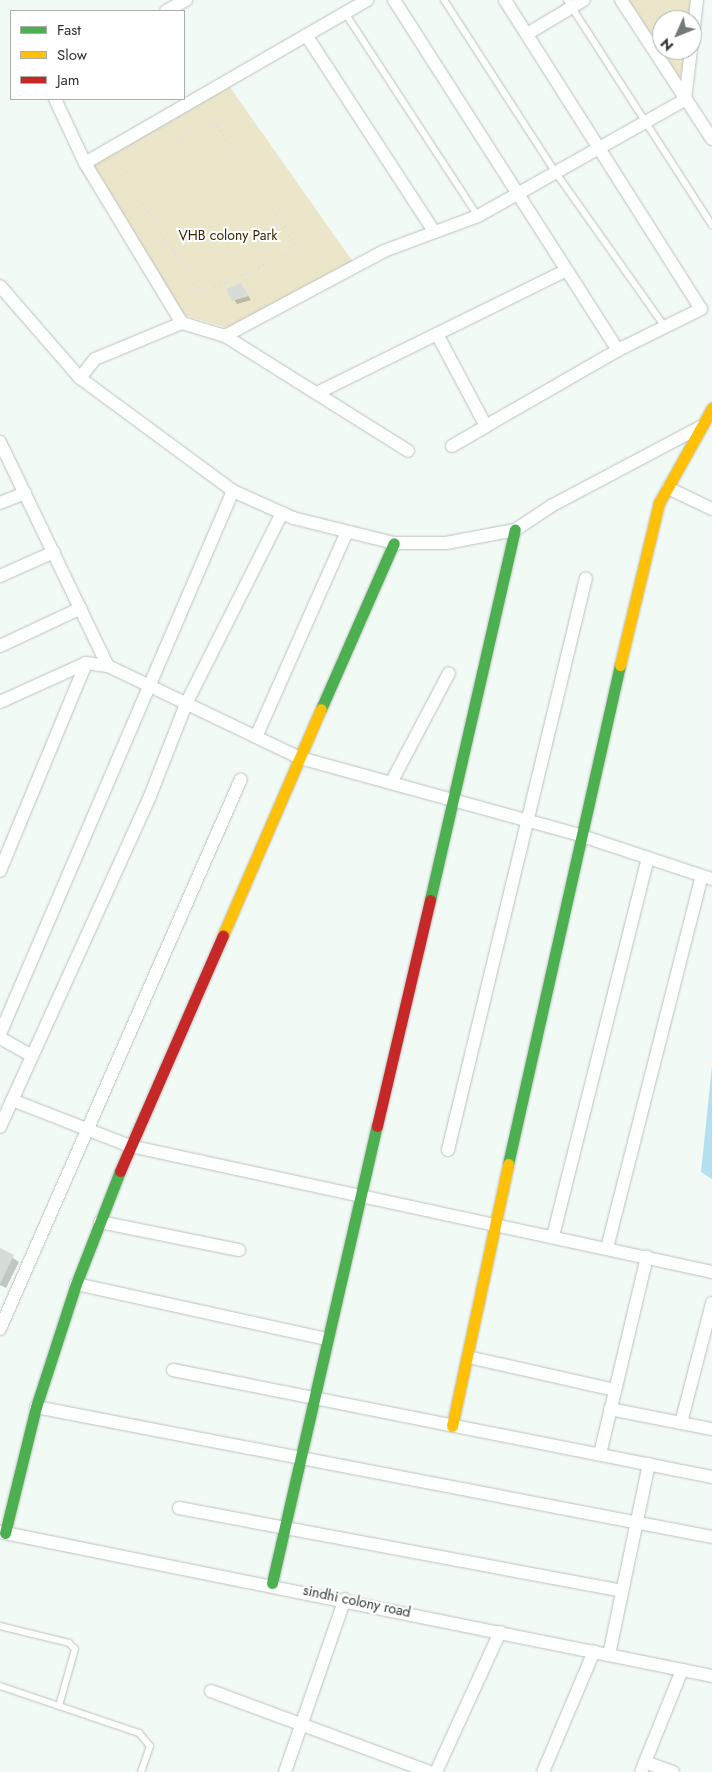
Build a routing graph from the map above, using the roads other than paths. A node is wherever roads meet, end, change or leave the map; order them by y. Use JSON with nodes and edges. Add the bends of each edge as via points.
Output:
{"nodes":[{"id":1,"x":186,"y":0,"type":"edge"},
{"id":2,"x":367,"y":0,"type":"edge"},
{"id":3,"x":394,"y":0,"type":"edge"},
{"id":4,"x":444,"y":0,"type":"edge"},
{"id":5,"x":505,"y":0,"type":"edge"},
{"id":6,"x":584,"y":0,"type":"edge"},
{"id":7,"x":621,"y":0,"type":"edge"},
{"id":8,"x":569,"y":4,"type":"edge"},
{"id":9,"x":168,"y":10,"type":"edge"},
{"id":10,"x":345,"y":13,"type":"junction"},
{"id":11,"x":527,"y":34,"type":"junction"},
{"id":12,"x":306,"y":35,"type":"junction"},
{"id":13,"x":690,"y":60,"type":"edge"},
{"id":14,"x":55,"y":100,"type":"edge"},
{"id":15,"x":685,"y":100,"type":"junction"},
{"id":16,"x":647,"y":124,"type":"junction"},
{"id":17,"x":712,"y":138,"type":"edge"},
{"id":18,"x":600,"y":150,"type":"junction"},
{"id":19,"x":85,"y":163,"type":"junction"},
{"id":20,"x":556,"y":173,"type":"junction"},
{"id":21,"x":518,"y":193,"type":"junction"},
{"id":22,"x":478,"y":216,"type":"junction"},
{"id":23,"x":712,"y":225,"type":"edge"},
{"id":24,"x":434,"y":231,"type":"junction"},
{"id":25,"x":567,"y":270,"type":"junction"},
{"id":26,"x":0,"y":286,"type":"edge"},
{"id":27,"x":182,"y":323,"type":"junction"},
{"id":28,"x":665,"y":327,"type":"junction"},
{"id":29,"x":437,"y":334,"type":"junction"},
{"id":30,"x":225,"y":336,"type":"junction"},
{"id":31,"x":618,"y":350,"type":"junction"},
{"id":32,"x":80,"y":378,"type":"junction"},
{"id":33,"x":319,"y":392,"type":"junction"},
{"id":34,"x":712,"y":408,"type":"edge"},
{"id":35,"x":486,"y":426,"type":"junction"},
{"id":36,"x":702,"y":426,"type":"junction"},
{"id":37,"x":0,"y":442,"type":"edge"},
{"id":38,"x":452,"y":446,"type":"dead end"},
{"id":39,"x":408,"y":451,"type":"dead end"},
{"id":40,"x":668,"y":488,"type":"junction"},
{"id":41,"x":233,"y":491,"type":"junction"},
{"id":42,"x":25,"y":493,"type":"junction"},
{"id":43,"x":0,"y":503,"type":"edge"},
{"id":44,"x":712,"y":509,"type":"edge"},
{"id":45,"x":282,"y":513,"type":"junction"},
{"id":46,"x":515,"y":530,"type":"junction"},
{"id":47,"x":347,"y":532,"type":"junction"},
{"id":48,"x":394,"y":543,"type":"junction"},
{"id":49,"x":54,"y":552,"type":"junction"},
{"id":50,"x":0,"y":576,"type":"edge"},
{"id":51,"x":586,"y":578,"type":"dead end"},
{"id":52,"x":81,"y":608,"type":"junction"},
{"id":53,"x":0,"y":646,"type":"edge"},
{"id":54,"x":86,"y":663,"type":"junction"},
{"id":55,"x":108,"y":666,"type":"junction"},
{"id":56,"x":449,"y":674,"type":"dead end"},
{"id":57,"x":146,"y":685,"type":"junction"},
{"id":58,"x":0,"y":702,"type":"edge"},
{"id":59,"x":186,"y":704,"type":"junction"},
{"id":60,"x":256,"y":738,"type":"junction"},
{"id":61,"x":300,"y":758,"type":"junction"},
{"id":62,"x":241,"y":779,"type":"dead end"},
{"id":63,"x":391,"y":783,"type":"junction"},
{"id":64,"x":454,"y":800,"type":"junction"},
{"id":65,"x":530,"y":822,"type":"junction"},
{"id":66,"x":579,"y":836,"type":"junction"},
{"id":67,"x":648,"y":858,"type":"junction"},
{"id":68,"x":0,"y":871,"type":"edge"},
{"id":69,"x":707,"y":877,"type":"edge"},
{"id":70,"x":0,"y":1036,"type":"edge"},
{"id":71,"x":32,"y":1056,"type":"junction"},
{"id":72,"x":12,"y":1100,"type":"junction"},
{"id":73,"x":0,"y":1126,"type":"edge"},
{"id":74,"x":87,"y":1130,"type":"junction"},
{"id":75,"x":130,"y":1146,"type":"junction"},
{"id":76,"x":448,"y":1150,"type":"dead end"},
{"id":77,"x":360,"y":1198,"type":"junction"},
{"id":78,"x":100,"y":1222,"type":"junction"},
{"id":79,"x":493,"y":1223,"type":"junction"},
{"id":80,"x":553,"y":1236,"type":"junction"},
{"id":81,"x":607,"y":1248,"type":"junction"},
{"id":82,"x":239,"y":1250,"type":"dead end"},
{"id":83,"x":647,"y":1257,"type":"junction"},
{"id":84,"x":712,"y":1272,"type":"edge"},
{"id":85,"x":76,"y":1284,"type":"junction"},
{"id":86,"x":712,"y":1303,"type":"edge"},
{"id":87,"x":0,"y":1329,"type":"edge"},
{"id":88,"x":327,"y":1339,"type":"junction"},
{"id":89,"x":468,"y":1357,"type":"junction"},
{"id":90,"x":173,"y":1370,"type":"dead end"},
{"id":91,"x":614,"y":1390,"type":"junction"},
{"id":92,"x":313,"y":1401,"type":"junction"},
{"id":93,"x":36,"y":1407,"type":"junction"},
{"id":94,"x":610,"y":1409,"type":"junction"},
{"id":95,"x":681,"y":1423,"type":"junction"},
{"id":96,"x":452,"y":1426,"type":"junction"},
{"id":97,"x":712,"y":1429,"type":"edge"},
{"id":98,"x":600,"y":1454,"type":"junction"},
{"id":99,"x":302,"y":1458,"type":"junction"},
{"id":100,"x":649,"y":1464,"type":"junction"},
{"id":101,"x":712,"y":1477,"type":"edge"},
{"id":102,"x":179,"y":1508,"type":"dead end"},
{"id":103,"x":636,"y":1523,"type":"junction"},
{"id":104,"x":284,"y":1531,"type":"junction"},
{"id":105,"x":3,"y":1532,"type":"edge"},
{"id":106,"x":712,"y":1537,"type":"edge"},
{"id":107,"x":272,"y":1583,"type":"junction"},
{"id":108,"x":622,"y":1591,"type":"junction"},
{"id":109,"x":345,"y":1599,"type":"junction"},
{"id":110,"x":0,"y":1626,"type":"edge"},
{"id":111,"x":500,"y":1632,"type":"junction"},
{"id":112,"x":594,"y":1652,"type":"junction"},
{"id":113,"x":609,"y":1655,"type":"junction"},
{"id":114,"x":682,"y":1670,"type":"junction"},
{"id":115,"x":712,"y":1676,"type":"edge"},
{"id":116,"x":0,"y":1686,"type":"edge"},
{"id":117,"x":211,"y":1691,"type":"dead end"},
{"id":118,"x":59,"y":1706,"type":"junction"},
{"id":119,"x":303,"y":1722,"type":"junction"},
{"id":120,"x":643,"y":1767,"type":"edge"},
{"id":121,"x":141,"y":1772,"type":"edge"},
{"id":122,"x":285,"y":1772,"type":"edge"},
{"id":123,"x":430,"y":1772,"type":"edge"},
{"id":124,"x":436,"y":1772,"type":"edge"},
{"id":125,"x":542,"y":1772,"type":"edge"},
{"id":126,"x":673,"y":1772,"type":"edge"}],
"edges":[{"from":1,"to":9,"type":"street"},
{"from":2,"to":10,"type":"street"},
{"from":3,"to":21,"type":"street"},
{"from":4,"to":20,"type":"lane"},
{"from":5,"to":11,"type":"street"},
{"from":6,"to":8,"type":"street"},
{"from":7,"to":15,"type":"street"},
{"from":8,"to":11,"type":"street"},
{"from":8,"to":16,"type":"lane"},
{"from":10,"to":12,"type":"street"},
{"from":10,"to":22,"type":"lane"},
{"from":11,"to":18,"type":"street"},
{"from":12,"to":19,"type":"street"},
{"from":12,"to":24,"type":"street"},
{"from":13,"to":15,"type":"street"},
{"from":14,"to":19,"type":"street"},
{"from":15,"to":16,"type":"street"},
{"from":15,"to":17,"type":"street"},
{"from":16,"to":18,"type":"street"},
{"from":16,"to":23,"type":"lane"},
{"from":18,"to":20,"type":"street"},
{"from":18,"to":28,"type":"street","via":[[701,309]]},
{"from":19,"to":27,"type":"street"},
{"from":20,"to":21,"type":"street"},
{"from":20,"to":28,"type":"lane"},
{"from":21,"to":22,"type":"street"},
{"from":21,"to":25,"type":"street"},
{"from":22,"to":24,"type":"street"},
{"from":24,"to":30,"type":"street","via":[[384,252],[264,319]]},
{"from":25,"to":29,"type":"street"},
{"from":25,"to":31,"type":"street"},
{"from":26,"to":32,"type":"street"},
{"from":27,"to":30,"type":"street"},
{"from":27,"to":32,"type":"street","via":[[95,359]]},
{"from":28,"to":31,"type":"street"},
{"from":29,"to":33,"type":"street"},
{"from":29,"to":35,"type":"street"},
{"from":30,"to":33,"type":"street"},
{"from":31,"to":35,"type":"street"},
{"from":32,"to":41,"type":"street"},
{"from":33,"to":39,"type":"street"},
{"from":34,"to":36,"type":"street"},
{"from":35,"to":38,"type":"street"},
{"from":36,"to":40,"type":"street"},
{"from":36,"to":46,"type":"street","via":[[551,506]]},
{"from":37,"to":42,"type":"street"},
{"from":40,"to":44,"type":"street"},
{"from":40,"to":66,"type":"street","via":[[659,503]]},
{"from":41,"to":45,"type":"street"},
{"from":41,"to":57,"type":"street"},
{"from":42,"to":43,"type":"street"},
{"from":42,"to":49,"type":"street"},
{"from":45,"to":47,"type":"street"},
{"from":45,"to":59,"type":"street"},
{"from":46,"to":48,"type":"street","via":[[446,543]]},
{"from":46,"to":64,"type":"street"},
{"from":47,"to":48,"type":"street"},
{"from":47,"to":60,"type":"street"},
{"from":48,"to":61,"type":"street"},
{"from":49,"to":50,"type":"street"},
{"from":49,"to":52,"type":"street"},
{"from":51,"to":65,"type":"street"},
{"from":52,"to":53,"type":"street"},
{"from":52,"to":55,"type":"street"},
{"from":54,"to":55,"type":"street"},
{"from":54,"to":58,"type":"street"},
{"from":54,"to":68,"type":"street"},
{"from":55,"to":57,"type":"street"},
{"from":56,"to":63,"type":"street"},
{"from":57,"to":59,"type":"street"},
{"from":57,"to":70,"type":"street"},
{"from":59,"to":60,"type":"street"},
{"from":59,"to":71,"type":"street","via":[[150,796]]},
{"from":60,"to":61,"type":"street"},
{"from":61,"to":63,"type":"street"},
{"from":61,"to":75,"type":"street"},
{"from":62,"to":74,"type":"street"},
{"from":63,"to":64,"type":"street"},
{"from":64,"to":65,"type":"street"},
{"from":64,"to":77,"type":"street"},
{"from":65,"to":66,"type":"street"},
{"from":65,"to":76,"type":"street"},
{"from":66,"to":67,"type":"street"},
{"from":66,"to":79,"type":"street"},
{"from":67,"to":69,"type":"street"},
{"from":67,"to":80,"type":"street"},
{"from":69,"to":81,"type":"street"},
{"from":70,"to":71,"type":"street"},
{"from":71,"to":72,"type":"street"},
{"from":72,"to":73,"type":"street"},
{"from":72,"to":74,"type":"street"},
{"from":74,"to":75,"type":"street"},
{"from":74,"to":87,"type":"street"},
{"from":75,"to":77,"type":"street"},
{"from":75,"to":78,"type":"street"},
{"from":77,"to":79,"type":"street"},
{"from":77,"to":88,"type":"street"},
{"from":78,"to":82,"type":"street"},
{"from":78,"to":85,"type":"street"},
{"from":79,"to":80,"type":"street"},
{"from":79,"to":89,"type":"street"},
{"from":80,"to":81,"type":"street"},
{"from":81,"to":83,"type":"street"},
{"from":83,"to":84,"type":"street"},
{"from":83,"to":91,"type":"street"},
{"from":85,"to":88,"type":"street"},
{"from":85,"to":93,"type":"street"},
{"from":86,"to":95,"type":"street"},
{"from":88,"to":92,"type":"street"},
{"from":89,"to":91,"type":"street"},
{"from":89,"to":96,"type":"street"},
{"from":90,"to":92,"type":"street"},
{"from":91,"to":94,"type":"street"},
{"from":92,"to":96,"type":"street"},
{"from":92,"to":99,"type":"street"},
{"from":93,"to":99,"type":"street"},
{"from":93,"to":105,"type":"street"},
{"from":94,"to":95,"type":"street"},
{"from":94,"to":98,"type":"street"},
{"from":95,"to":97,"type":"street"},
{"from":96,"to":98,"type":"street"},
{"from":98,"to":100,"type":"street"},
{"from":99,"to":103,"type":"street"},
{"from":99,"to":104,"type":"street"},
{"from":100,"to":101,"type":"street"},
{"from":100,"to":103,"type":"street"},
{"from":102,"to":104,"type":"street"},
{"from":103,"to":106,"type":"street"},
{"from":103,"to":108,"type":"street"},
{"from":104,"to":107,"type":"street"},
{"from":104,"to":108,"type":"street"},
{"from":105,"to":107,"type":"street","name":"sindhi colony road"},
{"from":107,"to":109,"type":"street","name":"sindhi colony road"},
{"from":108,"to":113,"type":"street"},
{"from":109,"to":111,"type":"street","name":"sindhi colony road"},
{"from":109,"to":119,"type":"street"},
{"from":110,"to":118,"type":"lane","via":[[69,1643],[75,1649]]},
{"from":111,"to":112,"type":"street","name":"sindhi colony road"},
{"from":111,"to":124,"type":"street"},
{"from":112,"to":113,"type":"street","name":"sindhi colony road"},
{"from":112,"to":125,"type":"street"},
{"from":113,"to":114,"type":"street","name":"sindhi colony road"},
{"from":114,"to":115,"type":"street","name":"sindhi colony road"},
{"from":114,"to":120,"type":"street"},
{"from":116,"to":118,"type":"lane"},
{"from":117,"to":119,"type":"street"},
{"from":118,"to":121,"type":"lane","via":[[139,1733],[150,1746]]},
{"from":119,"to":122,"type":"street"},
{"from":119,"to":123,"type":"street"},
{"from":120,"to":126,"type":"street"}]}
